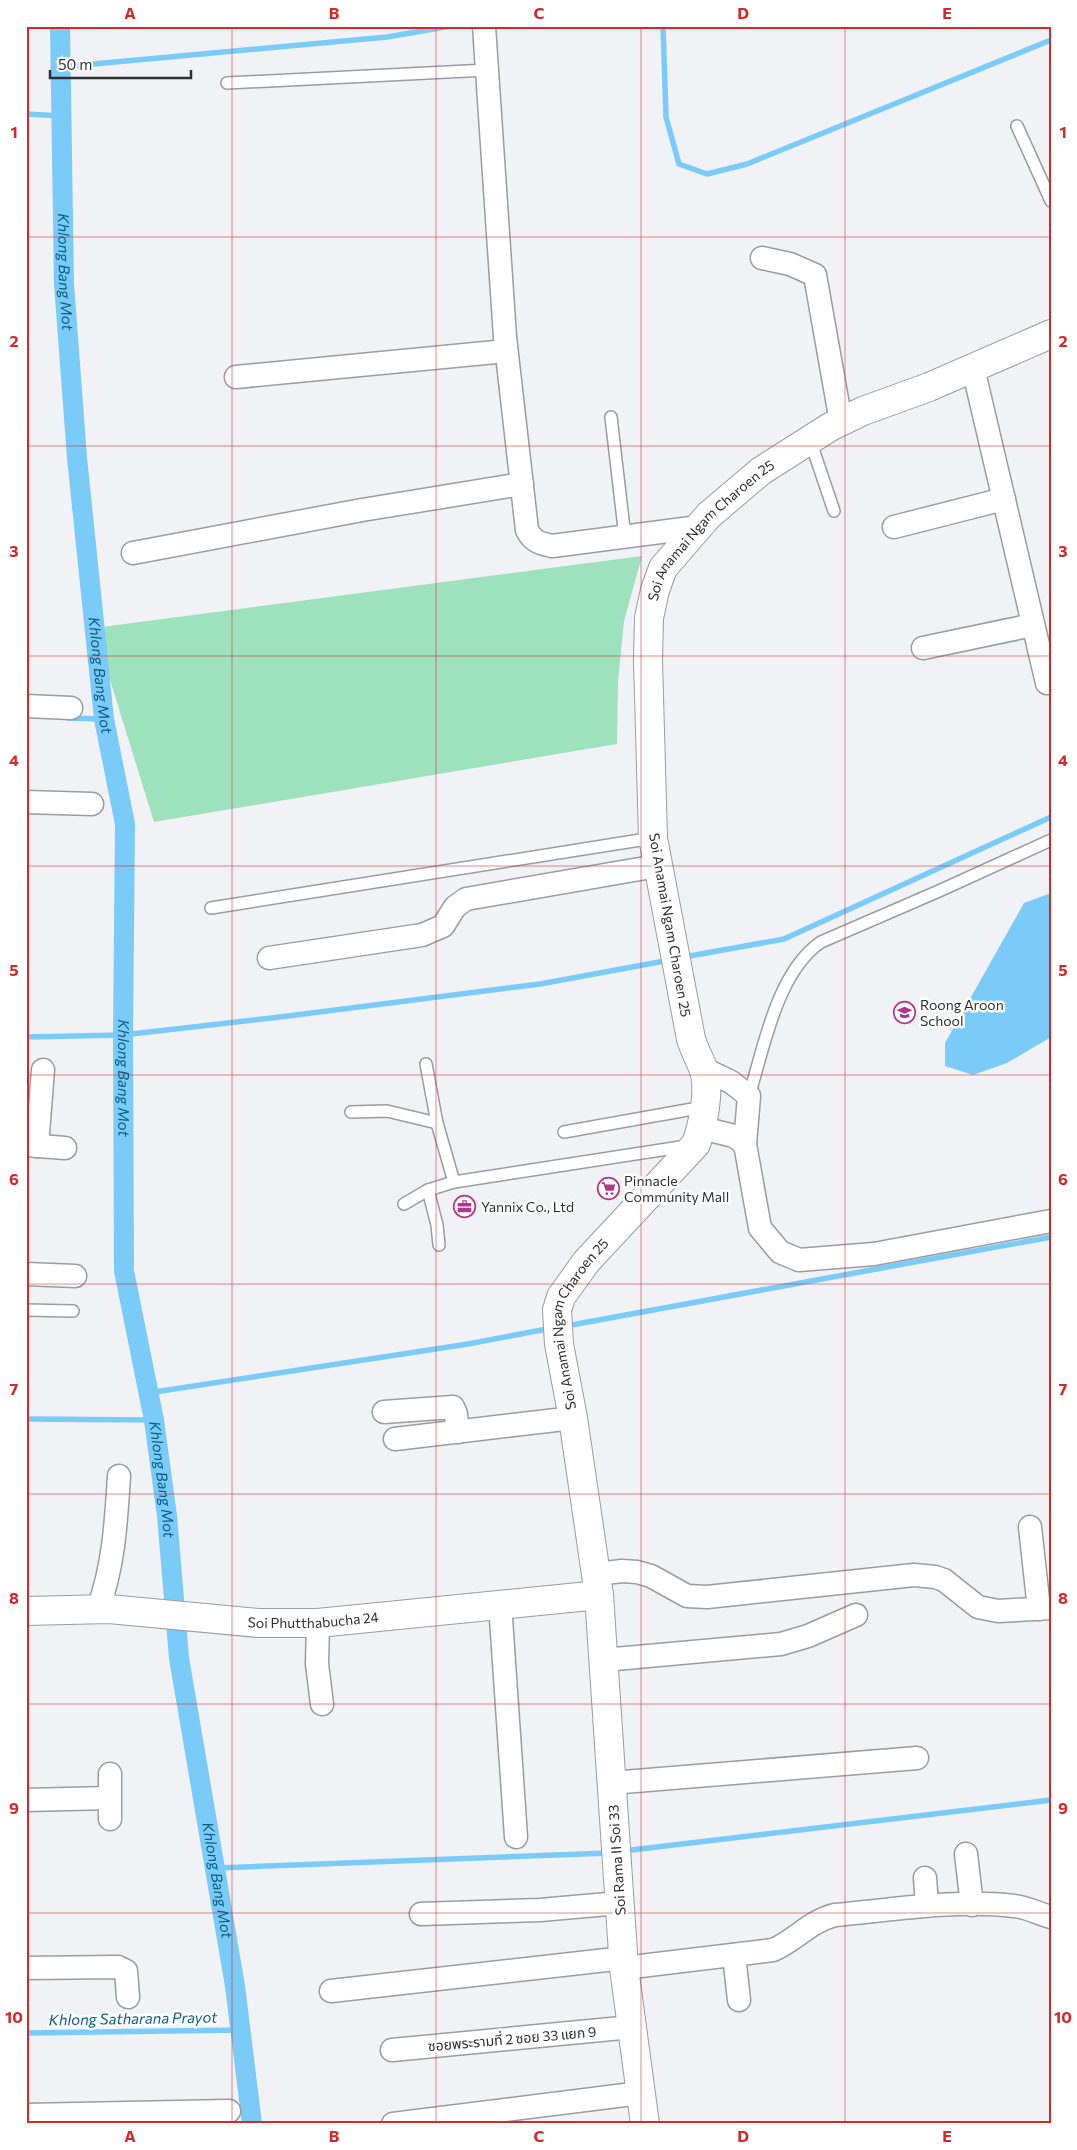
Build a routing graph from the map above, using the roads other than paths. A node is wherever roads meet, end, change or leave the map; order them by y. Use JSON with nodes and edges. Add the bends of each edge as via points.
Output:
{"nodes":[{"id":1,"x":484,"y":26,"type":"edge"},
{"id":2,"x":487,"y":60,"type":"junction"},
{"id":3,"x":227,"y":83,"type":"dead end"},
{"id":4,"x":1017,"y":126,"type":"dead end"},
{"id":5,"x":1051,"y":201,"type":"edge"},
{"id":6,"x":762,"y":258,"type":"dead end"},
{"id":7,"x":1051,"y":334,"type":"edge"},
{"id":8,"x":506,"y":351,"type":"junction"},
{"id":9,"x":973,"y":368,"type":"junction"},
{"id":10,"x":236,"y":377,"type":"dead end"},
{"id":11,"x":611,"y":417,"type":"dead end"},
{"id":12,"x":841,"y":422,"type":"junction"},
{"id":13,"x":810,"y":440,"type":"junction"},
{"id":14,"x":522,"y":484,"type":"junction"},
{"id":15,"x":1004,"y":498,"type":"junction"},
{"id":16,"x":834,"y":511,"type":"dead end"},
{"id":17,"x":699,"y":527,"type":"junction"},
{"id":18,"x":894,"y":527,"type":"dead end"},
{"id":19,"x":625,"y":537,"type":"junction"},
{"id":20,"x":133,"y":553,"type":"dead end"},
{"id":21,"x":1033,"y":625,"type":"junction"},
{"id":22,"x":923,"y":648,"type":"dead end"},
{"id":23,"x":1047,"y":683,"type":"dead end"},
{"id":24,"x":26,"y":706,"type":"edge"},
{"id":25,"x":71,"y":708,"type":"dead end"},
{"id":26,"x":26,"y":802,"type":"edge"},
{"id":27,"x":92,"y":804,"type":"dead end"},
{"id":28,"x":653,"y":838,"type":"junction"},
{"id":29,"x":1051,"y":840,"type":"edge"},
{"id":30,"x":657,"y":866,"type":"junction"},
{"id":31,"x":211,"y":908,"type":"dead end"},
{"id":32,"x":269,"y":958,"type":"dead end"},
{"id":33,"x":426,"y":1064,"type":"dead end"},
{"id":34,"x":704,"y":1069,"type":"junction"},
{"id":35,"x":44,"y":1070,"type":"dead end"},
{"id":36,"x":749,"y":1096,"type":"junction"},
{"id":37,"x":351,"y":1112,"type":"dead end"},
{"id":38,"x":436,"y":1123,"type":"junction"},
{"id":39,"x":701,"y":1126,"type":"junction"},
{"id":40,"x":564,"y":1132,"type":"dead end"},
{"id":41,"x":745,"y":1144,"type":"junction"},
{"id":42,"x":32,"y":1146,"type":"edge"},
{"id":43,"x":65,"y":1148,"type":"dead end"},
{"id":44,"x":454,"y":1182,"type":"junction"},
{"id":45,"x":428,"y":1190,"type":"junction"},
{"id":46,"x":404,"y":1204,"type":"dead end"},
{"id":47,"x":1051,"y":1221,"type":"edge"},
{"id":48,"x":440,"y":1245,"type":"dead end"},
{"id":49,"x":26,"y":1274,"type":"edge"},
{"id":50,"x":75,"y":1276,"type":"dead end"},
{"id":51,"x":26,"y":1310,"type":"edge"},
{"id":52,"x":73,"y":1311,"type":"dead end"},
{"id":53,"x":384,"y":1412,"type":"dead end"},
{"id":54,"x":572,"y":1418,"type":"junction"},
{"id":55,"x":458,"y":1432,"type":"junction"},
{"id":56,"x":395,"y":1439,"type":"dead end"},
{"id":57,"x":119,"y":1476,"type":"dead end"},
{"id":58,"x":1030,"y":1527,"type":"dead end"},
{"id":59,"x":597,"y":1575,"type":"junction"},
{"id":60,"x":500,"y":1604,"type":"junction"},
{"id":61,"x":1045,"y":1608,"type":"edge"},
{"id":62,"x":103,"y":1609,"type":"junction"},
{"id":63,"x":26,"y":1611,"type":"edge"},
{"id":64,"x":856,"y":1615,"type":"dead end"},
{"id":65,"x":318,"y":1623,"type":"junction"},
{"id":66,"x":604,"y":1660,"type":"junction"},
{"id":67,"x":322,"y":1704,"type":"dead end"},
{"id":68,"x":917,"y":1758,"type":"dead end"},
{"id":69,"x":110,"y":1774,"type":"dead end"},
{"id":70,"x":612,"y":1783,"type":"junction"},
{"id":71,"x":26,"y":1800,"type":"edge"},
{"id":72,"x":516,"y":1837,"type":"dead end"},
{"id":73,"x":966,"y":1854,"type":"dead end"},
{"id":74,"x":925,"y":1878,"type":"dead end"},
{"id":75,"x":619,"y":1903,"type":"junction"},
{"id":76,"x":972,"y":1905,"type":"junction"},
{"id":77,"x":927,"y":1906,"type":"junction"},
{"id":78,"x":422,"y":1914,"type":"dead end"},
{"id":79,"x":1051,"y":1917,"type":"edge"},
{"id":80,"x":734,"y":1955,"type":"junction"},
{"id":81,"x":624,"y":1963,"type":"junction"},
{"id":82,"x":26,"y":1968,"type":"edge"},
{"id":83,"x":331,"y":1991,"type":"dead end"},
{"id":84,"x":128,"y":1998,"type":"dead end"},
{"id":85,"x":740,"y":2000,"type":"dead end"},
{"id":86,"x":632,"y":2028,"type":"junction"},
{"id":87,"x":392,"y":2050,"type":"dead end"},
{"id":88,"x":641,"y":2093,"type":"junction"},
{"id":89,"x":229,"y":2111,"type":"dead end"},
{"id":90,"x":26,"y":2115,"type":"edge"},
{"id":91,"x":393,"y":2124,"type":"edge"},
{"id":92,"x":645,"y":2124,"type":"edge"}],
"edges":[{"from":1,"to":2,"type":"street"},
{"from":2,"to":3,"type":"lane"},
{"from":2,"to":8,"type":"street"},
{"from":4,"to":5,"type":"lane"},
{"from":6,"to":12,"type":"street","via":[[790,264],[815,275]]},
{"from":7,"to":9,"type":"street","name":"Soi Anamai Ngam Charoen 25"},
{"from":8,"to":10,"type":"street"},
{"from":8,"to":14,"type":"street"},
{"from":9,"to":12,"type":"street","name":"Soi Anamai Ngam Charoen 25"},
{"from":9,"to":15,"type":"street"},
{"from":11,"to":19,"type":"lane"},
{"from":12,"to":13,"type":"street","name":"Soi Anamai Ngam Charoen 25"},
{"from":13,"to":16,"type":"lane"},
{"from":13,"to":17,"type":"street","name":"Soi Anamai Ngam Charoen 25","via":[[761,471]]},
{"from":14,"to":19,"type":"street","via":[[527,530],[537,543],[567,546]]},
{"from":14,"to":20,"type":"street"},
{"from":15,"to":18,"type":"street"},
{"from":15,"to":21,"type":"street"},
{"from":17,"to":19,"type":"street"},
{"from":17,"to":28,"type":"street","name":"Soi Anamai Ngam Charoen 25","via":[[662,568],[649,618],[648,702]]},
{"from":21,"to":22,"type":"street"},
{"from":21,"to":23,"type":"street"},
{"from":24,"to":25,"type":"street"},
{"from":26,"to":27,"type":"street"},
{"from":28,"to":30,"type":"street","name":"Soi Anamai Ngam Charoen 25"},
{"from":28,"to":31,"type":"lane"},
{"from":29,"to":36,"type":"lane","via":[[809,950],[783,992]]},
{"from":30,"to":32,"type":"street","via":[[466,899],[443,926],[422,935]]},
{"from":30,"to":34,"type":"street","name":"Soi Anamai Ngam Charoen 25","via":[[690,1039]]},
{"from":33,"to":38,"type":"lane"},
{"from":34,"to":36,"type":"street","via":[[731,1082]]},
{"from":34,"to":39,"type":"street","name":"Soi Anamai Ngam Charoen 25"},
{"from":35,"to":42,"type":"street"},
{"from":36,"to":41,"type":"street"},
{"from":37,"to":38,"type":"lane","via":[[387,1111]]},
{"from":38,"to":44,"type":"lane"},
{"from":39,"to":40,"type":"lane"},
{"from":39,"to":41,"type":"street","via":[[734,1136]]},
{"from":39,"to":44,"type":"lane"},
{"from":39,"to":54,"type":"street","name":"Soi Anamai Ngam Charoen 25","via":[[586,1262],[561,1297],[557,1310],[559,1344]]},
{"from":41,"to":47,"type":"street","via":[[760,1228],[780,1252],[798,1260],[874,1254]]},
{"from":42,"to":43,"type":"street"},
{"from":44,"to":45,"type":"lane"},
{"from":45,"to":46,"type":"lane"},
{"from":45,"to":48,"type":"lane"},
{"from":49,"to":50,"type":"street"},
{"from":51,"to":52,"type":"lane"},
{"from":53,"to":55,"type":"street","via":[[453,1407]]},
{"from":54,"to":55,"type":"street"},
{"from":54,"to":59,"type":"street","name":"Soi Anamai Ngam Charoen 25"},
{"from":55,"to":56,"type":"street"},
{"from":57,"to":62,"type":"street","via":[[112,1559]]},
{"from":58,"to":61,"type":"street"},
{"from":59,"to":60,"type":"street","name":"Soi Phutthabucha 24"},
{"from":59,"to":61,"type":"street","via":[[637,1572],[687,1596],[707,1597],[914,1575],[944,1580],[978,1606],[998,1611]]},
{"from":59,"to":66,"type":"street","name":"Soi Rama II Soi 33"},
{"from":60,"to":65,"type":"street","name":"Soi Phutthabucha 24"},
{"from":60,"to":72,"type":"street"},
{"from":62,"to":63,"type":"street","name":"Soi Phutthabucha 24"},
{"from":62,"to":65,"type":"street","name":"Soi Phutthabucha 24","via":[[258,1622]]},
{"from":64,"to":66,"type":"street","via":[[781,1644]]},
{"from":65,"to":67,"type":"street","via":[[317,1664]]},
{"from":66,"to":70,"type":"street","name":"Soi Rama II Soi 33"},
{"from":68,"to":70,"type":"street"},
{"from":69,"to":71,"type":"street","via":[[110,1809]]},
{"from":70,"to":75,"type":"street","name":"Soi Rama II Soi 33"},
{"from":73,"to":76,"type":"street"},
{"from":74,"to":77,"type":"street"},
{"from":75,"to":78,"type":"street","via":[[540,1910]]},
{"from":75,"to":81,"type":"street","name":"Soi Rama II Soi 33"},
{"from":76,"to":77,"type":"street"},
{"from":76,"to":79,"type":"street","via":[[1015,1906]]},
{"from":77,"to":80,"type":"street","via":[[821,1918],[787,1944],[773,1950]]},
{"from":80,"to":81,"type":"street"},
{"from":80,"to":85,"type":"street"},
{"from":81,"to":83,"type":"street"},
{"from":81,"to":86,"type":"street","name":"Soi Rama II Soi 33"},
{"from":82,"to":84,"type":"street","via":[[118,1967],[126,1971]]},
{"from":86,"to":87,"type":"street","name":"ซอยพระรามที่ 2 ซอย 33 แยก 9"},
{"from":86,"to":88,"type":"street","name":"Soi Rama II Soi 33"},
{"from":88,"to":91,"type":"street"},
{"from":88,"to":92,"type":"street","name":"Soi Rama II Soi 33"},
{"from":89,"to":90,"type":"street"}]}
